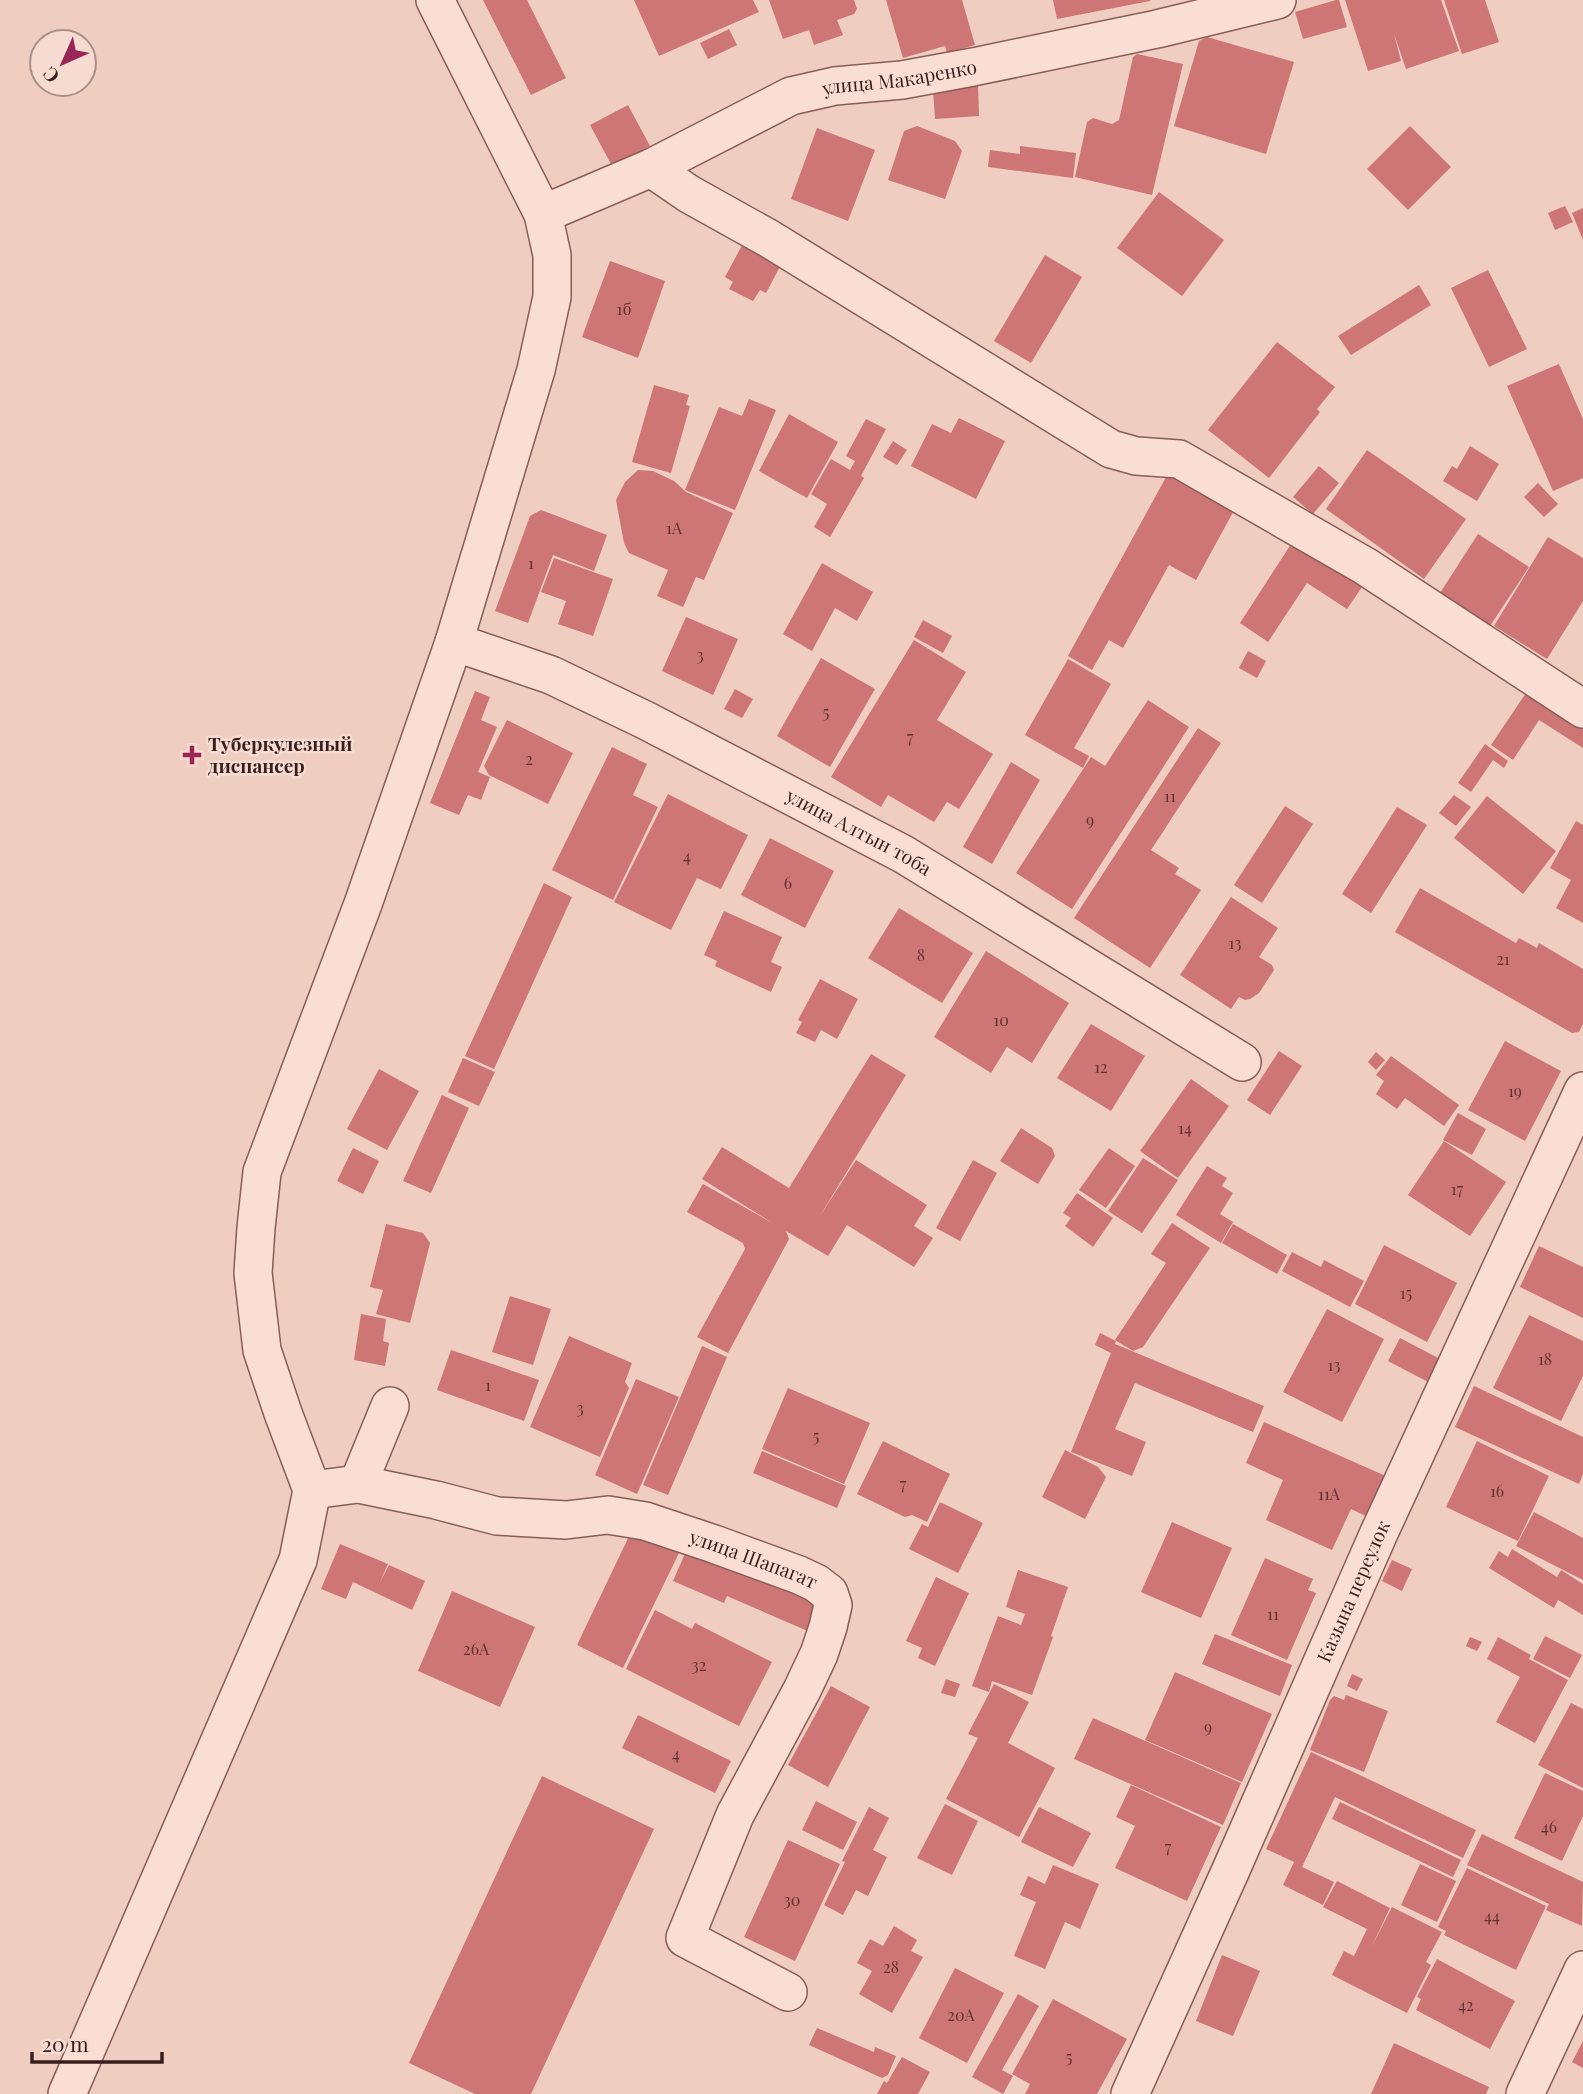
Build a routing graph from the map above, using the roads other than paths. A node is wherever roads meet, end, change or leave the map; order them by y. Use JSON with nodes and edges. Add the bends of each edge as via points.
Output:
{"nodes":[{"id":1,"x":435,"y":0,"type":"edge"},
{"id":2,"x":1277,"y":0,"type":"edge"},
{"id":3,"x":651,"y":168,"type":"junction"},
{"id":4,"x":543,"y":214,"type":"junction"},
{"id":5,"x":454,"y":642,"type":"junction"},
{"id":6,"x":1583,"y":709,"type":"edge"},
{"id":7,"x":1242,"y":1062,"type":"dead end"},
{"id":8,"x":1583,"y":1091,"type":"edge"},
{"id":9,"x":390,"y":1406,"type":"dead end"},
{"id":10,"x":358,"y":1485,"type":"junction"},
{"id":11,"x":312,"y":1490,"type":"junction"},
{"id":12,"x":1583,"y":1970,"type":"edge"},
{"id":13,"x":788,"y":1992,"type":"dead end"},
{"id":14,"x":67,"y":2094,"type":"edge"},
{"id":15,"x":1130,"y":2094,"type":"edge"},
{"id":16,"x":1525,"y":2094,"type":"edge"}],
"edges":[{"from":1,"to":4,"type":"street"},
{"from":2,"to":3,"type":"street","name":"улица Макаренко","via":[[914,78],[835,86],[791,96]]},
{"from":3,"to":4,"type":"street","name":"улица Макаренко"},
{"from":3,"to":6,"type":"street","via":[[1111,449],[1178,459],[1365,566]]},
{"from":4,"to":5,"type":"street","via":[[552,255],[552,297],[536,370]]},
{"from":5,"to":7,"type":"street","name":"улица Алтын тоба","via":[[551,675],[903,854]]},
{"from":5,"to":11,"type":"street","via":[[363,904],[262,1172],[253,1273],[262,1350]]},
{"from":8,"to":15,"type":"street","name":"Казына переулок","via":[[1378,1535]]},
{"from":9,"to":10,"type":"street"},
{"from":10,"to":11,"type":"street","name":"улица Шапагат"},
{"from":10,"to":13,"type":"street","name":"улица Шапагат","via":[[497,1517],[566,1520],[608,1515],[645,1521],[799,1576],[829,1593],[833,1605],[819,1654],[734,1815],[685,1938]]},
{"from":11,"to":14,"type":"street","via":[[298,1560]]},
{"from":12,"to":16,"type":"street"}]}
